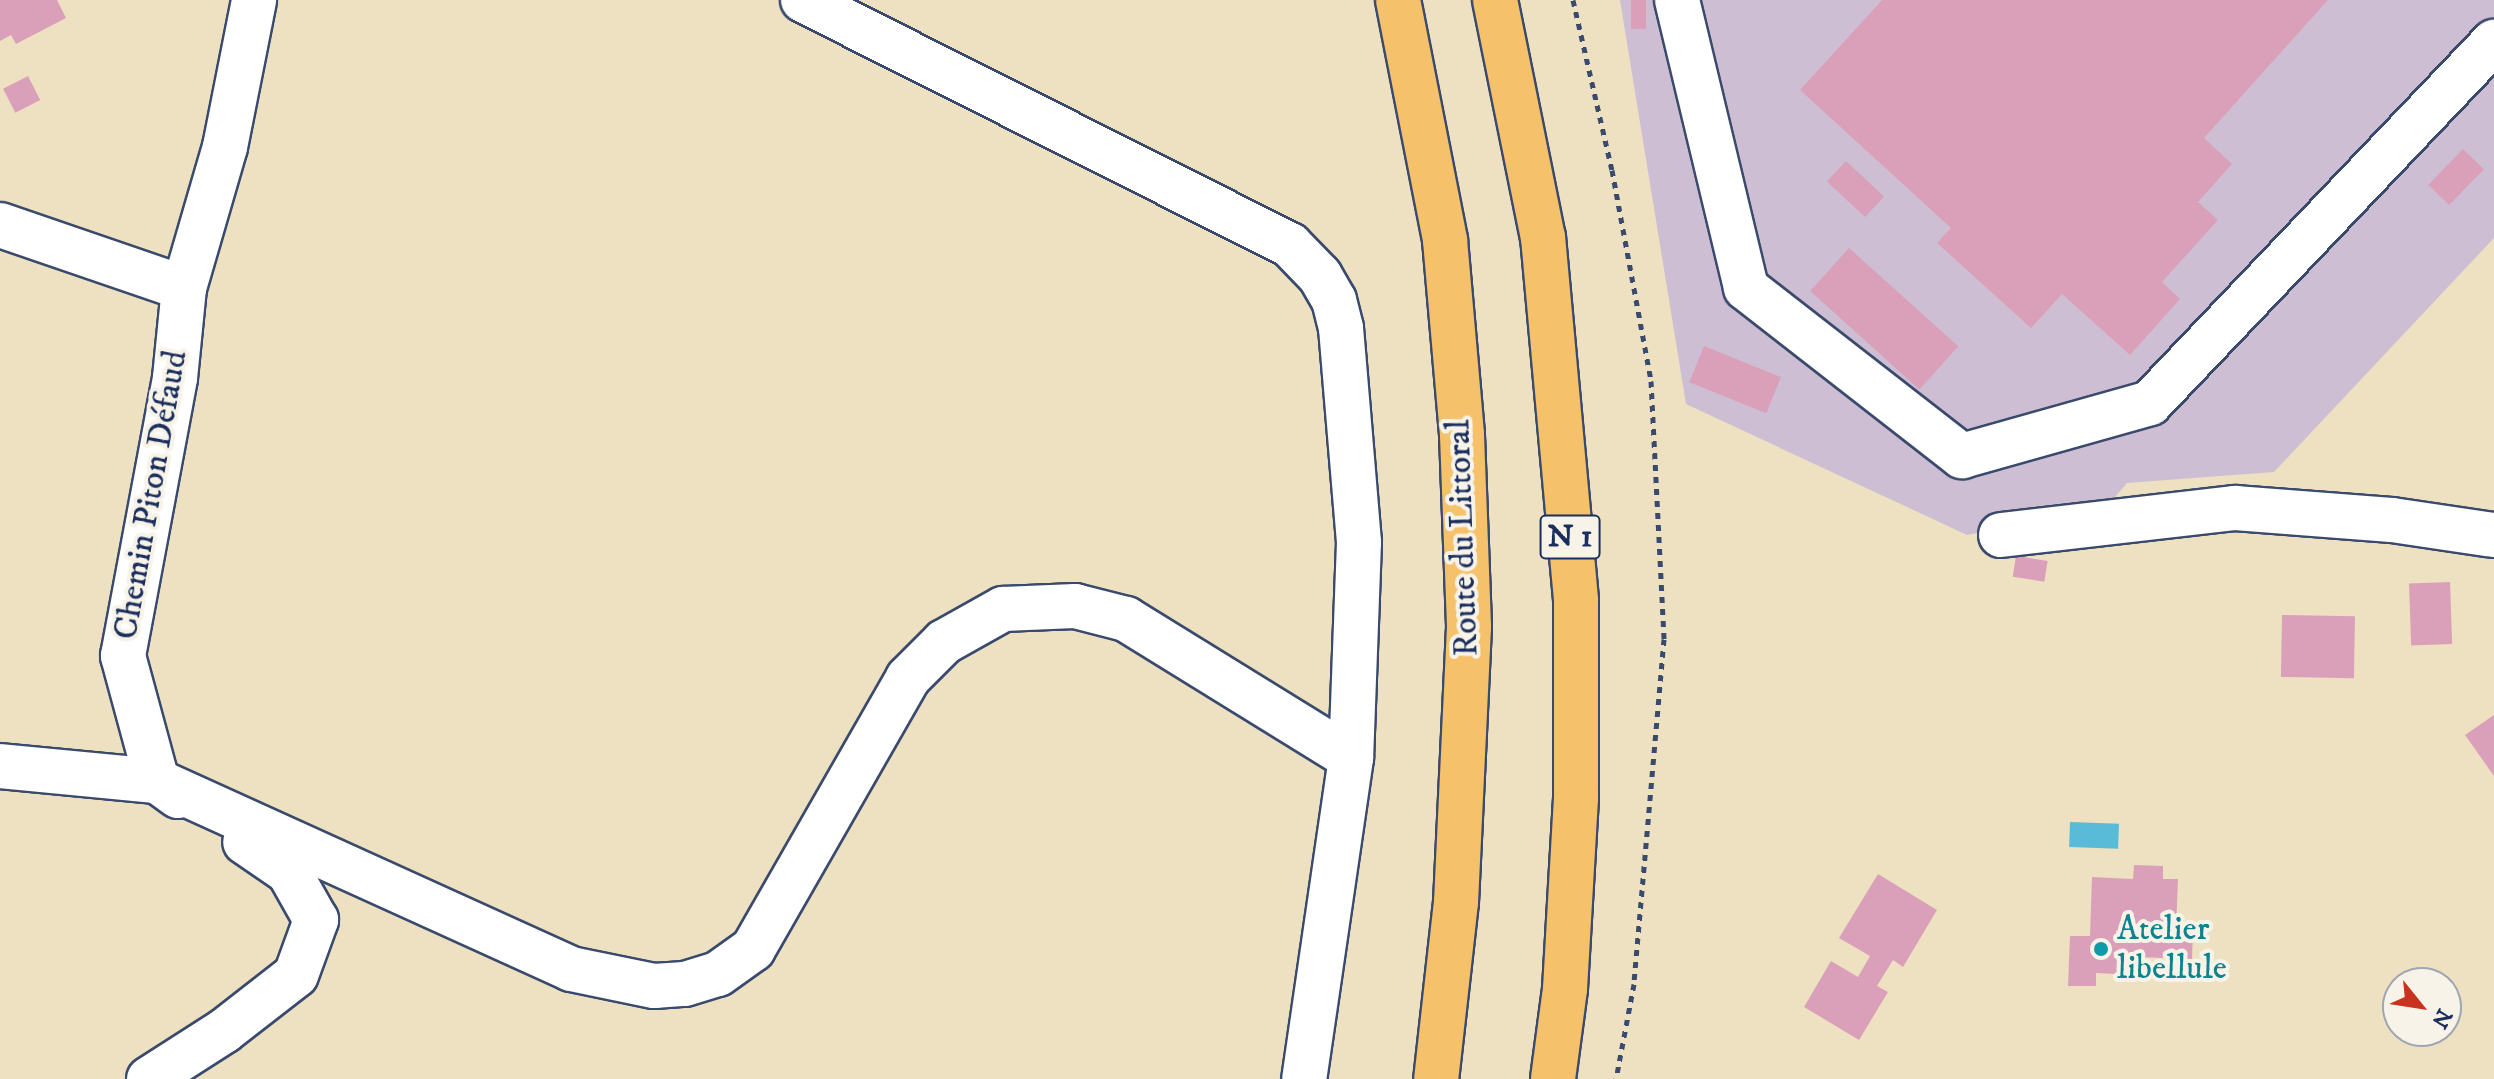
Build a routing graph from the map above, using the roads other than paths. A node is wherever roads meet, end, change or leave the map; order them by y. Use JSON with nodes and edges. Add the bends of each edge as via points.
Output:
{"nodes":[{"id":1,"x":254,"y":0,"type":"edge"},
{"id":2,"x":803,"y":0,"type":"edge"},
{"id":3,"x":1398,"y":0,"type":"edge"},
{"id":4,"x":1495,"y":0,"type":"edge"},
{"id":5,"x":1689,"y":7,"type":"edge"},
{"id":6,"x":2488,"y":60,"type":"edge"},
{"id":7,"x":0,"y":225,"type":"edge"},
{"id":8,"x":184,"y":288,"type":"junction"},
{"id":9,"x":2001,"y":535,"type":"dead end"},
{"id":10,"x":2494,"y":535,"type":"edge"},
{"id":11,"x":1351,"y":758,"type":"junction"},
{"id":12,"x":0,"y":766,"type":"edge"},
{"id":13,"x":157,"y":781,"type":"junction"},
{"id":14,"x":149,"y":1079,"type":"edge"},
{"id":15,"x":1304,"y":1079,"type":"edge"},
{"id":16,"x":1436,"y":1079,"type":"edge"},
{"id":17,"x":1553,"y":1079,"type":"edge"}],
"edges":[{"from":1,"to":8,"type":"street","name":"Chemin Piton Défaud","via":[[225,147]]},
{"from":2,"to":11,"type":"street","via":[[1290,245],[1320,276],[1341,328],[1359,542]]},
{"from":3,"to":16,"type":"highway","name":"Route du Littoral","via":[[1445,240],[1462,435],[1469,627],[1456,902]]},
{"from":4,"to":17,"type":"highway","number":"N 1","via":[[1543,237],[1576,601],[1576,798],[1565,989]]},
{"from":5,"to":6,"type":"street","via":[[1746,288],[1962,456],[2150,403]]},
{"from":7,"to":8,"type":"street"},
{"from":8,"to":13,"type":"street","name":"Chemin Piton Défaud","via":[[175,378],[123,656]]},
{"from":9,"to":10,"type":"street","via":[[2235,508],[2392,520]]},
{"from":11,"to":13,"type":"street","via":[[1126,619],[1075,606],[1003,609],[944,642],[908,678],[753,949],[718,974],[654,986],[571,969]]},
{"from":11,"to":15,"type":"street"},
{"from":12,"to":13,"type":"street"},
{"from":13,"to":14,"type":"street","via":[[289,872],[316,920],[296,975],[224,1031]]}]}
